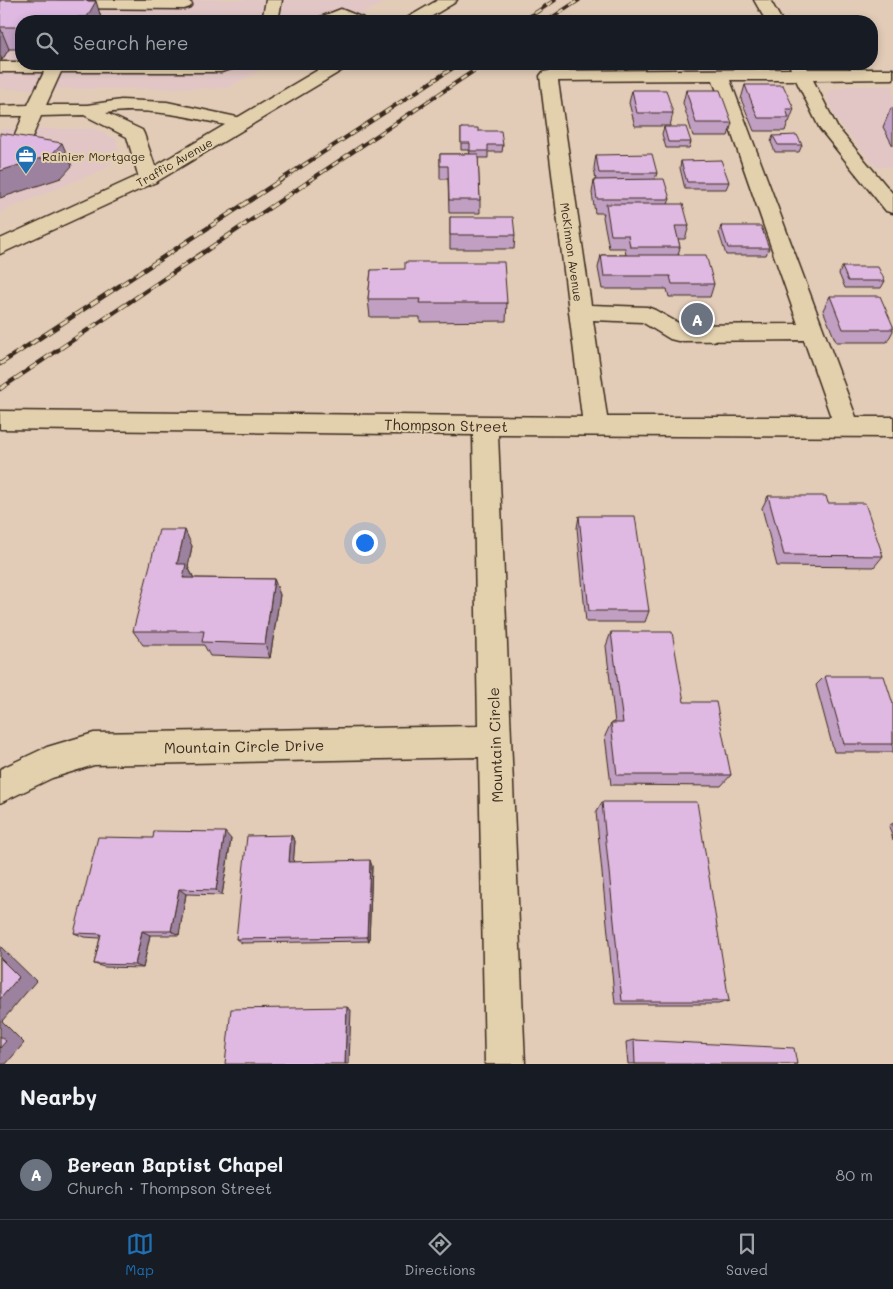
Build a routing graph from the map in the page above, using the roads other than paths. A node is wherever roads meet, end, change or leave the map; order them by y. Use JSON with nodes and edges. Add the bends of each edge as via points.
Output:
{"nodes":[{"id":1,"x":274,"y":0,"type":"edge"},
{"id":2,"x":449,"y":0,"type":"edge"},
{"id":3,"x":762,"y":0,"type":"edge"},
{"id":4,"x":185,"y":2,"type":"edge"},
{"id":5,"x":41,"y":5,"type":"edge"},
{"id":6,"x":357,"y":5,"type":"dead end"},
{"id":7,"x":341,"y":14,"type":"edge"},
{"id":8,"x":180,"y":15,"type":"edge"},
{"id":9,"x":271,"y":15,"type":"edge"},
{"id":10,"x":423,"y":15,"type":"edge"},
{"id":11,"x":771,"y":15,"type":"edge"},
{"id":12,"x":0,"y":67,"type":"edge"},
{"id":13,"x":15,"y":67,"type":"edge"},
{"id":14,"x":54,"y":70,"type":"edge"},
{"id":15,"x":330,"y":70,"type":"edge"},
{"id":16,"x":787,"y":70,"type":"edge"},
{"id":17,"x":800,"y":70,"type":"edge"},
{"id":18,"x":819,"y":70,"type":"edge"},
{"id":19,"x":893,"y":74,"type":"edge"},
{"id":20,"x":720,"y":75,"type":"junction"},
{"id":21,"x":87,"y":110,"type":"junction"},
{"id":22,"x":0,"y":111,"type":"edge"},
{"id":23,"x":34,"y":111,"type":"junction"},
{"id":24,"x":240,"y":123,"type":"junction"},
{"id":25,"x":17,"y":152,"type":"edge"},
{"id":26,"x":149,"y":178,"type":"junction"},
{"id":27,"x":893,"y":207,"type":"edge"},
{"id":28,"x":0,"y":247,"type":"edge"},
{"id":29,"x":580,"y":312,"type":"junction"},
{"id":30,"x":813,"y":332,"type":"junction"},
{"id":31,"x":0,"y":420,"type":"edge"},
{"id":32,"x":485,"y":426,"type":"junction"},
{"id":33,"x":596,"y":427,"type":"junction"},
{"id":34,"x":846,"y":427,"type":"junction"},
{"id":35,"x":893,"y":427,"type":"edge"},
{"id":36,"x":495,"y":741,"type":"junction"},
{"id":37,"x":0,"y":786,"type":"edge"},
{"id":38,"x":505,"y":1064,"type":"edge"}],
"edges":[{"from":1,"to":9,"type":"street"},
{"from":2,"to":10,"type":"street"},
{"from":3,"to":11,"type":"street"},
{"from":4,"to":5,"type":"street"},
{"from":4,"to":8,"type":"street"},
{"from":6,"to":7,"type":"street"},
{"from":12,"to":13,"type":"street"},
{"from":14,"to":23,"type":"street"},
{"from":15,"to":24,"type":"street","name":"Traffic Avenue"},
{"from":16,"to":20,"type":"street"},
{"from":17,"to":27,"type":"street","via":[[828,129]]},
{"from":18,"to":19,"type":"street"},
{"from":20,"to":29,"type":"street","name":"McKinnon Avenue","via":[[549,76]]},
{"from":20,"to":30,"type":"street"},
{"from":21,"to":23,"type":"street"},
{"from":21,"to":24,"type":"street","via":[[121,105],[167,106]]},
{"from":21,"to":26,"type":"street","via":[[135,134]]},
{"from":22,"to":23,"type":"street"},
{"from":23,"to":25,"type":"street"},
{"from":24,"to":26,"type":"street","name":"Traffic Avenue"},
{"from":26,"to":28,"type":"street","name":"Traffic Avenue"},
{"from":29,"to":30,"type":"street","via":[[647,315],[678,333]]},
{"from":29,"to":33,"type":"street","name":"McKinnon Avenue"},
{"from":30,"to":34,"type":"street"},
{"from":31,"to":32,"type":"street","name":"Thompson Street"},
{"from":32,"to":33,"type":"street","name":"Thompson Street"},
{"from":32,"to":36,"type":"street","name":"Mountain Circle"},
{"from":33,"to":34,"type":"street","name":"Thompson Street"},
{"from":34,"to":35,"type":"street","name":"Thompson Street"},
{"from":36,"to":37,"type":"street","name":"Mountain Circle Drive","via":[[94,750],[47,763]]},
{"from":36,"to":38,"type":"street","name":"Mountain Circle"}]}
